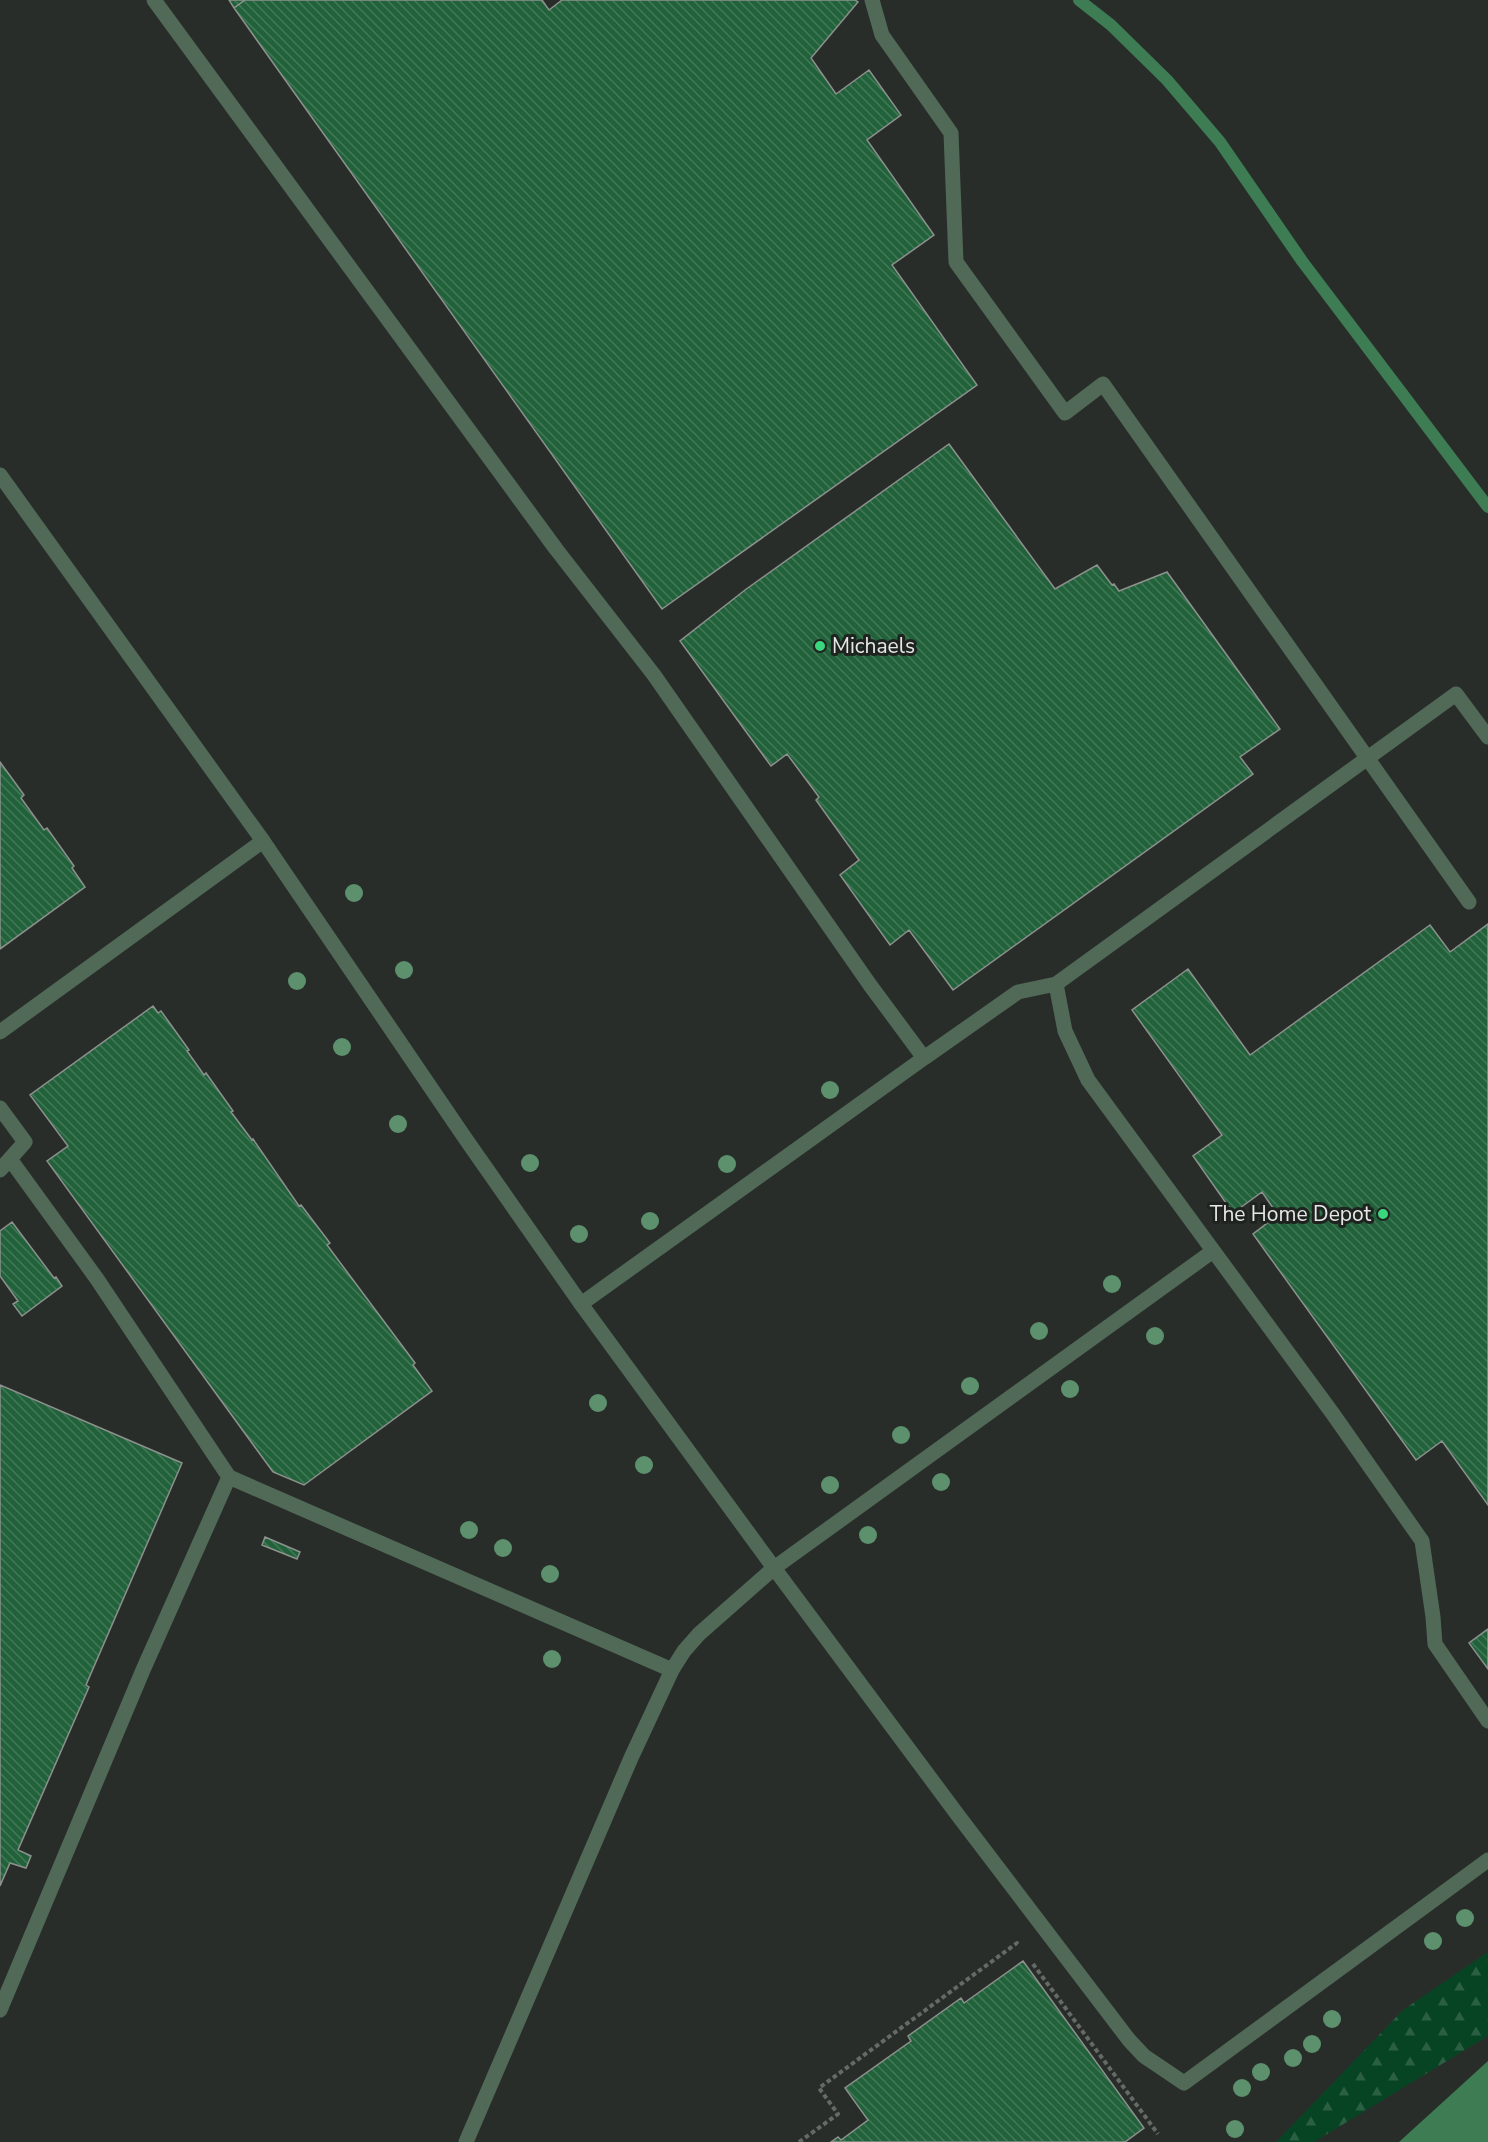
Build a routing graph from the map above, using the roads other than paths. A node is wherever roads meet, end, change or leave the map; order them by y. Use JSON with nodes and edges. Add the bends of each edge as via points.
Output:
{"nodes":[{"id":1,"x":154,"y":0,"type":"edge"},
{"id":2,"x":872,"y":0,"type":"edge"},
{"id":3,"x":0,"y":475,"type":"edge"},
{"id":4,"x":1488,"y":737,"type":"edge"},
{"id":5,"x":1368,"y":757,"type":"junction"},
{"id":6,"x":263,"y":841,"type":"junction"},
{"id":7,"x":1469,"y":902,"type":"dead end"},
{"id":8,"x":1056,"y":984,"type":"junction"},
{"id":9,"x":0,"y":1032,"type":"edge"},
{"id":10,"x":924,"y":1058,"type":"junction"},
{"id":11,"x":0,"y":1108,"type":"edge"},
{"id":12,"x":5,"y":1165,"type":"edge"},
{"id":13,"x":1213,"y":1251,"type":"junction"},
{"id":14,"x":581,"y":1304,"type":"junction"},
{"id":15,"x":229,"y":1477,"type":"junction"},
{"id":16,"x":774,"y":1568,"type":"junction"},
{"id":17,"x":672,"y":1670,"type":"junction"},
{"id":18,"x":1488,"y":1721,"type":"edge"},
{"id":19,"x":1488,"y":1860,"type":"edge"},
{"id":20,"x":0,"y":2010,"type":"edge"},
{"id":21,"x":466,"y":2142,"type":"edge"}],
"edges":[{"from":1,"to":10,"type":"street","via":[[556,549],[654,675]]},
{"from":2,"to":5,"type":"street","via":[[882,35],[951,133],[956,262],[1065,413],[1103,384]]},
{"from":3,"to":6,"type":"street"},
{"from":4,"to":5,"type":"street","via":[[1456,694]]},
{"from":5,"to":7,"type":"street"},
{"from":5,"to":8,"type":"street"},
{"from":6,"to":9,"type":"street"},
{"from":6,"to":14,"type":"street"},
{"from":8,"to":10,"type":"street","via":[[1018,992]]},
{"from":8,"to":13,"type":"street","via":[[1065,1031],[1088,1080]]},
{"from":10,"to":14,"type":"street"},
{"from":11,"to":12,"type":"street","via":[[25,1142]]},
{"from":12,"to":15,"type":"street","via":[[97,1279]]},
{"from":13,"to":16,"type":"street"},
{"from":13,"to":18,"type":"street","via":[[1422,1541],[1435,1644]]},
{"from":14,"to":16,"type":"street"},
{"from":15,"to":17,"type":"street"},
{"from":15,"to":20,"type":"street"},
{"from":16,"to":17,"type":"street","via":[[699,1634]]},
{"from":16,"to":19,"type":"street","via":[[1129,2040],[1184,2083]]},
{"from":17,"to":21,"type":"street"}]}
